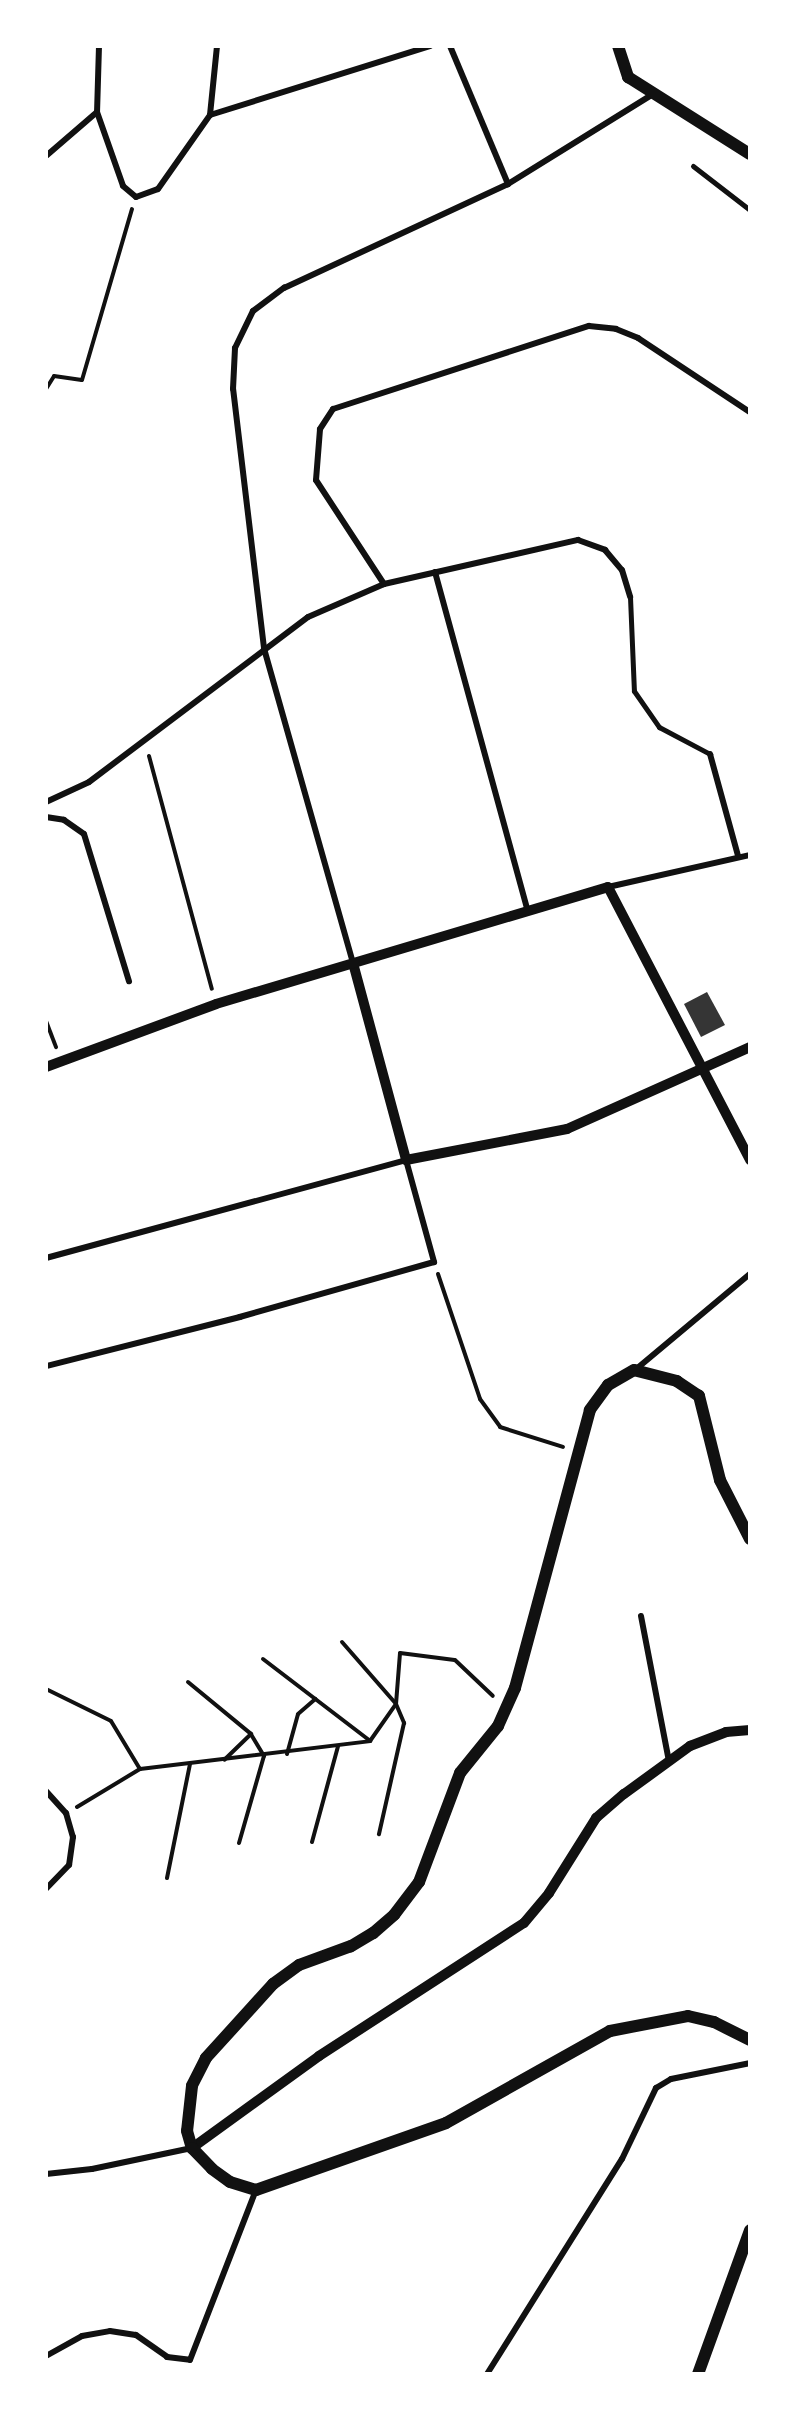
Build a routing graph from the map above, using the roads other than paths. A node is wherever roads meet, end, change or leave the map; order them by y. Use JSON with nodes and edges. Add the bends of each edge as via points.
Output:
{"nodes":[{"id":1,"x":99,"y":46,"type":"edge"},
{"id":2,"x":217,"y":46,"type":"edge"},
{"id":3,"x":430,"y":46,"type":"edge"},
{"id":4,"x":450,"y":46,"type":"edge"},
{"id":5,"x":618,"y":46,"type":"edge"},
{"id":6,"x":653,"y":94,"type":"junction"},
{"id":7,"x":97,"y":112,"type":"junction"},
{"id":8,"x":210,"y":115,"type":"junction"},
{"id":9,"x":750,"y":154,"type":"edge"},
{"id":10,"x":46,"y":156,"type":"edge"},
{"id":11,"x":693,"y":166,"type":"dead end"},
{"id":12,"x":508,"y":184,"type":"junction"},
{"id":13,"x":750,"y":210,"type":"edge"},
{"id":14,"x":750,"y":412,"type":"edge"},
{"id":15,"x":435,"y":572,"type":"junction"},
{"id":16,"x":384,"y":584,"type":"junction"},
{"id":17,"x":630,"y":597,"type":"joint"},
{"id":18,"x":264,"y":648,"type":"junction"},
{"id":19,"x":710,"y":754,"type":"joint"},
{"id":20,"x":46,"y":802,"type":"edge"},
{"id":21,"x":46,"y":817,"type":"edge"},
{"id":22,"x":750,"y":855,"type":"edge"},
{"id":23,"x":738,"y":856,"type":"junction"},
{"id":24,"x":608,"y":887,"type":"junction"},
{"id":25,"x":528,"y":911,"type":"junction"},
{"id":26,"x":353,"y":963,"type":"junction"},
{"id":27,"x":129,"y":981,"type":"dead end"},
{"id":28,"x":750,"y":1047,"type":"edge"},
{"id":29,"x":46,"y":1067,"type":"edge"},
{"id":30,"x":700,"y":1069,"type":"junction"},
{"id":31,"x":406,"y":1160,"type":"junction"},
{"id":32,"x":750,"y":1160,"type":"edge"},
{"id":33,"x":46,"y":1258,"type":"edge"},
{"id":34,"x":750,"y":1274,"type":"edge"},
{"id":35,"x":46,"y":1366,"type":"edge"},
{"id":36,"x":634,"y":1370,"type":"junction"},
{"id":37,"x":750,"y":1539,"type":"edge"},
{"id":38,"x":641,"y":1616,"type":"dead end"},
{"id":39,"x":750,"y":1730,"type":"edge"},
{"id":40,"x":669,"y":1761,"type":"junction"},
{"id":41,"x":46,"y":1791,"type":"edge"},
{"id":42,"x":46,"y":1889,"type":"edge"},
{"id":43,"x":750,"y":2040,"type":"edge"},
{"id":44,"x":750,"y":2063,"type":"edge"},
{"id":45,"x":192,"y":2148,"type":"junction"},
{"id":46,"x":46,"y":2174,"type":"edge"},
{"id":47,"x":255,"y":2190,"type":"junction"},
{"id":48,"x":750,"y":2230,"type":"edge"},
{"id":49,"x":46,"y":2356,"type":"edge"},
{"id":50,"x":487,"y":2373,"type":"edge"},
{"id":51,"x":698,"y":2373,"type":"edge"}],
"edges":[{"from":1,"to":7,"type":"street"},
{"from":2,"to":8,"type":"street"},
{"from":3,"to":8,"type":"street"},
{"from":4,"to":12,"type":"street"},
{"from":5,"to":6,"type":"main road","via":[[628,77]]},
{"from":6,"to":9,"type":"main road","via":[[688,112]]},
{"from":6,"to":12,"type":"street"},
{"from":7,"to":8,"type":"street","via":[[123,186],[136,197],[158,189]]},
{"from":7,"to":10,"type":"street"},
{"from":11,"to":13,"type":"street"},
{"from":12,"to":18,"type":"street","via":[[284,288],[253,311],[235,348],[233,389]]},
{"from":14,"to":16,"type":"street","via":[[638,338],[589,326],[333,410],[320,429],[316,480]]},
{"from":15,"to":16,"type":"street"},
{"from":15,"to":17,"type":"street","via":[[578,540],[605,550],[622,570]]},
{"from":15,"to":25,"type":"street"},
{"from":16,"to":18,"type":"street","via":[[308,617]]},
{"from":17,"to":19,"type":"street","via":[[634,691],[659,727]]},
{"from":18,"to":20,"type":"street","via":[[89,782]]},
{"from":18,"to":26,"type":"street"},
{"from":19,"to":23,"type":"street"},
{"from":21,"to":27,"type":"street","via":[[64,820],[84,834]]},
{"from":22,"to":23,"type":"street"},
{"from":23,"to":24,"type":"street"},
{"from":24,"to":25,"type":"street"},
{"from":24,"to":30,"type":"street"},
{"from":25,"to":26,"type":"street"},
{"from":26,"to":29,"type":"street","via":[[216,1004]]},
{"from":26,"to":31,"type":"street"},
{"from":28,"to":30,"type":"street"},
{"from":30,"to":31,"type":"street","via":[[567,1129]]},
{"from":30,"to":32,"type":"street"},
{"from":31,"to":33,"type":"street"},
{"from":31,"to":35,"type":"street","via":[[435,1262]]},
{"from":34,"to":36,"type":"street"},
{"from":36,"to":37,"type":"main road","via":[[677,1381],[699,1396],[720,1480]]},
{"from":36,"to":45,"type":"main road","via":[[608,1385],[597,1397],[507,1710],[460,1773],[423,1874],[400,1907],[351,1946],[314,1958],[285,1974],[206,2058],[192,2086],[188,2106],[187,2131]]},
{"from":38,"to":40,"type":"street"},
{"from":39,"to":40,"type":"street","via":[[707,1739]]},
{"from":40,"to":45,"type":"street","via":[[596,1818],[549,1893],[524,1923],[319,2056]]},
{"from":41,"to":42,"type":"street","via":[[66,1814],[73,1838],[69,1865]]},
{"from":43,"to":47,"type":"main road","via":[[714,2022],[688,2016],[610,2031],[446,2123]]},
{"from":44,"to":50,"type":"street","via":[[671,2079],[656,2088],[622,2159]]},
{"from":45,"to":46,"type":"street","via":[[92,2169]]},
{"from":45,"to":47,"type":"main road","via":[[230,2182]]},
{"from":47,"to":49,"type":"street","via":[[190,2360],[167,2357],[136,2335],[110,2331],[82,2336]]},
{"from":48,"to":51,"type":"main road"}]}
